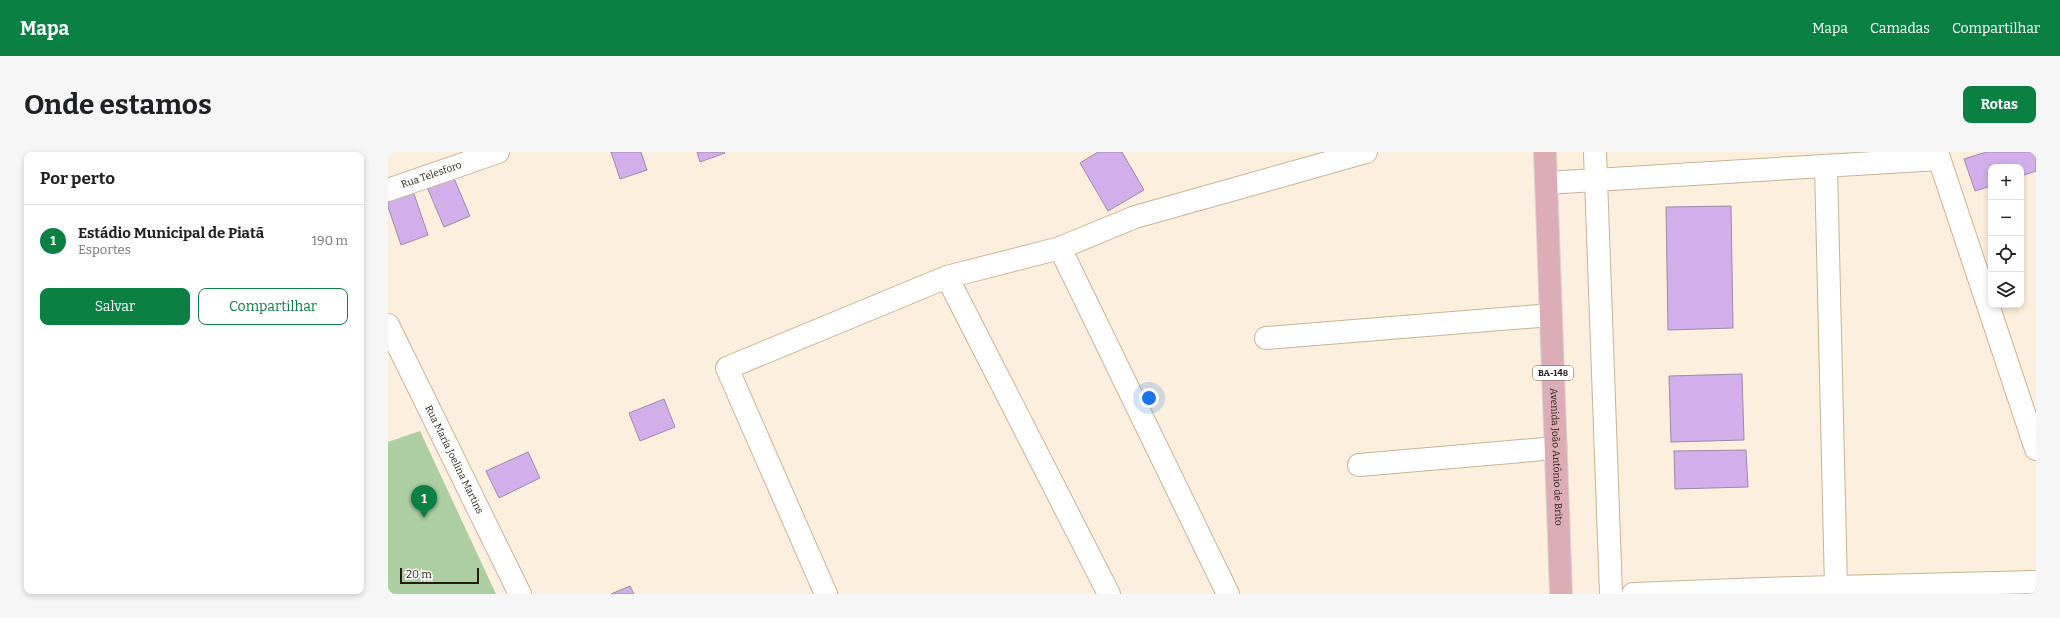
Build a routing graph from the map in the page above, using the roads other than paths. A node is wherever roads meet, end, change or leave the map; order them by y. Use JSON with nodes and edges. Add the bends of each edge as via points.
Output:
{"nodes":[{"id":1,"x":498,"y":152,"type":"edge"},
{"id":2,"x":1366,"y":152,"type":"edge"},
{"id":3,"x":1545,"y":152,"type":"edge"},
{"id":4,"x":1595,"y":152,"type":"edge"},
{"id":5,"x":1938,"y":156,"type":"edge"},
{"id":6,"x":1826,"y":166,"type":"junction"},
{"id":7,"x":1597,"y":180,"type":"junction"},
{"id":8,"x":1546,"y":184,"type":"junction"},
{"id":9,"x":388,"y":190,"type":"edge"},
{"id":10,"x":1060,"y":248,"type":"junction"},
{"id":11,"x":947,"y":277,"type":"junction"},
{"id":12,"x":1551,"y":315,"type":"junction"},
{"id":13,"x":388,"y":325,"type":"edge"},
{"id":14,"x":1266,"y":338,"type":"dead end"},
{"id":15,"x":1556,"y":448,"type":"junction"},
{"id":16,"x":2036,"y":448,"type":"edge"},
{"id":17,"x":1359,"y":465,"type":"dead end"},
{"id":18,"x":2036,"y":582,"type":"edge"},
{"id":19,"x":1836,"y":587,"type":"junction"},
{"id":20,"x":520,"y":594,"type":"edge"},
{"id":21,"x":826,"y":594,"type":"edge"},
{"id":22,"x":1109,"y":594,"type":"edge"},
{"id":23,"x":1228,"y":594,"type":"edge"},
{"id":24,"x":1561,"y":594,"type":"edge"},
{"id":25,"x":1611,"y":594,"type":"edge"},
{"id":26,"x":1633,"y":594,"type":"edge"}],
"edges":[{"from":1,"to":9,"type":"street","name":"Rua Telesforo"},
{"from":2,"to":10,"type":"street","via":[[1135,217]]},
{"from":3,"to":8,"type":"main road","name":"Avenida João Antônio de Brito","number":"BA-148"},
{"from":4,"to":7,"type":"street"},
{"from":5,"to":6,"type":"street"},
{"from":5,"to":16,"type":"street"},
{"from":6,"to":7,"type":"street"},
{"from":6,"to":19,"type":"street"},
{"from":7,"to":8,"type":"street"},
{"from":7,"to":25,"type":"street"},
{"from":8,"to":12,"type":"main road","name":"Avenida João Antônio de Brito","number":"BA-148"},
{"from":10,"to":11,"type":"street"},
{"from":10,"to":23,"type":"street"},
{"from":11,"to":21,"type":"street","via":[[727,368]]},
{"from":11,"to":22,"type":"street"},
{"from":12,"to":14,"type":"street"},
{"from":12,"to":15,"type":"main road","name":"Avenida João Antônio de Brito","number":"BA-148"},
{"from":13,"to":20,"type":"street","name":"Rua Maria Joelina Martins"},
{"from":15,"to":17,"type":"street"},
{"from":15,"to":24,"type":"main road","name":"Avenida João Antônio de Brito","number":"BA-148"},
{"from":18,"to":19,"type":"street"},
{"from":19,"to":26,"type":"street"}]}
